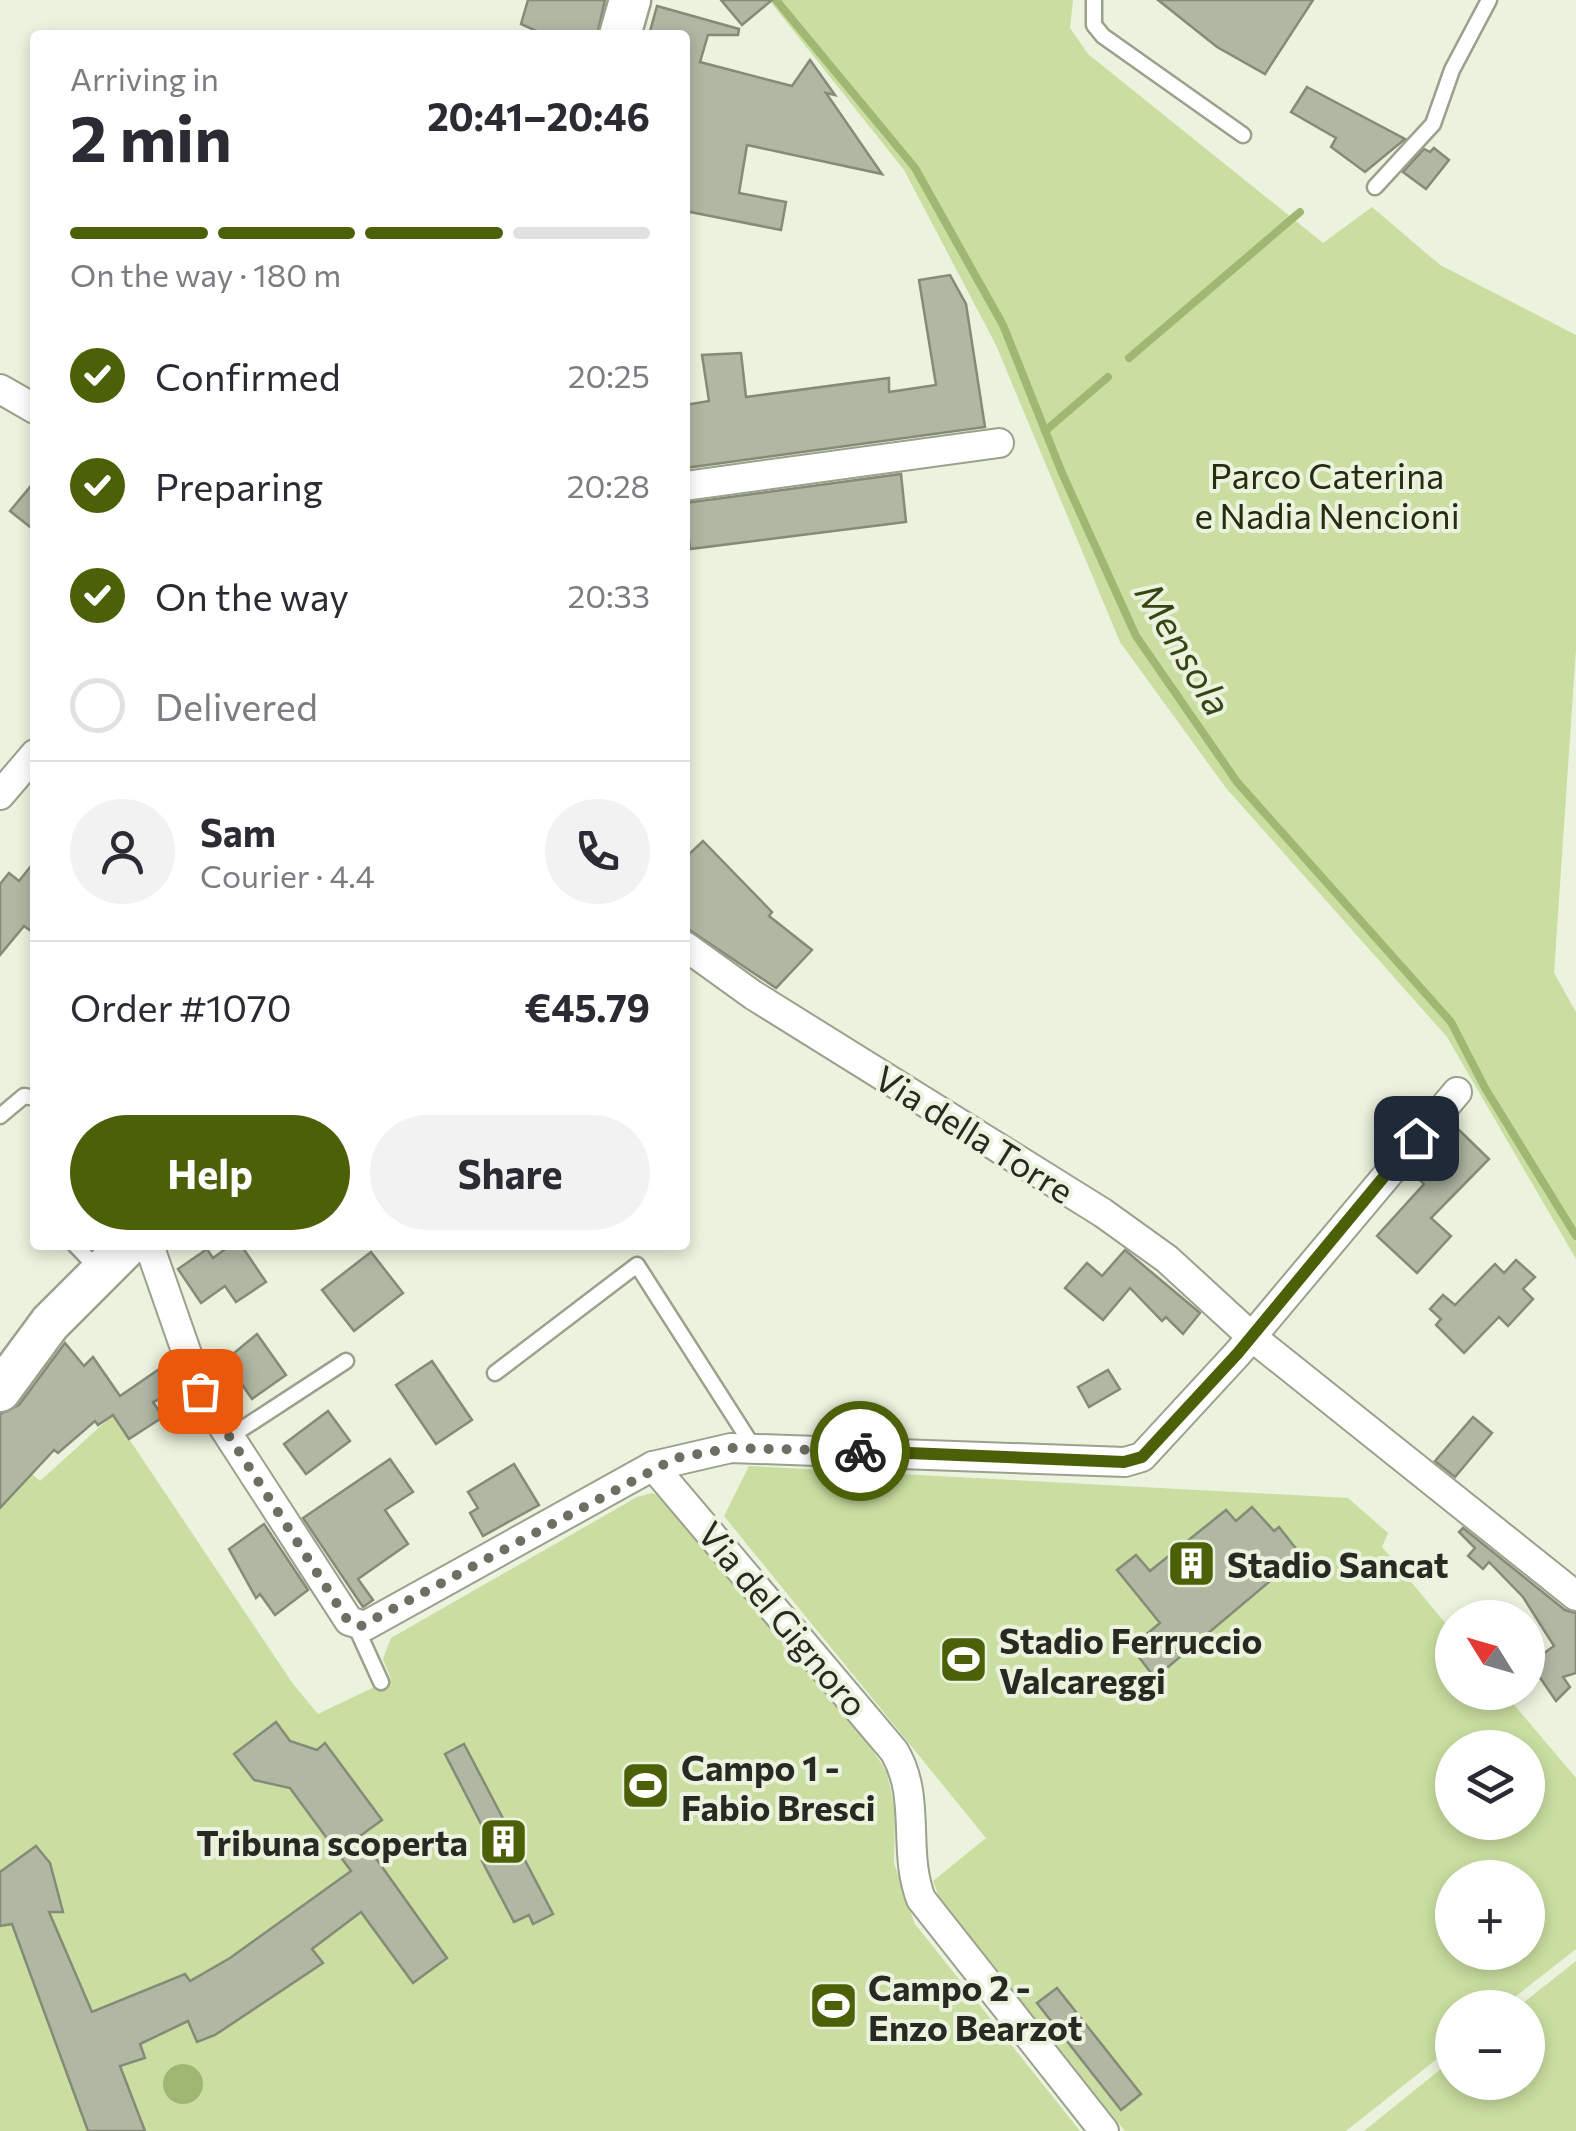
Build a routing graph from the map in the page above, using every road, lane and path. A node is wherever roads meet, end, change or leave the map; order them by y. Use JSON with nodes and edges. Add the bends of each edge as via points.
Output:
{"nodes":[{"id":1,"x":630,"y":0,"type":"edge"},
{"id":2,"x":1094,"y":0,"type":"edge"},
{"id":3,"x":1489,"y":0,"type":"edge"},
{"id":4,"x":621,"y":30,"type":"edge"},
{"id":5,"x":1243,"y":135,"type":"dead end"},
{"id":6,"x":1376,"y":187,"type":"dead end"},
{"id":7,"x":0,"y":389,"type":"edge"},
{"id":8,"x":30,"y":407,"type":"edge"},
{"id":9,"x":999,"y":444,"type":"dead end"},
{"id":10,"x":690,"y":485,"type":"edge"},
{"id":11,"x":30,"y":760,"type":"edge"},
{"id":12,"x":0,"y":795,"type":"edge"},
{"id":13,"x":690,"y":950,"type":"edge"},
{"id":14,"x":1457,"y":1092,"type":"dead end"},
{"id":15,"x":30,"y":1097,"type":"edge"},
{"id":16,"x":0,"y":1116,"type":"edge"},
{"id":17,"x":151,"y":1250,"type":"edge"},
{"id":18,"x":101,"y":1254,"type":"edge"},
{"id":19,"x":1252,"y":1337,"type":"junction"},
{"id":20,"x":346,"y":1361,"type":"dead end"},
{"id":21,"x":495,"y":1373,"type":"dead end"},
{"id":22,"x":0,"y":1392,"type":"edge"},
{"id":23,"x":228,"y":1438,"type":"junction"},
{"id":24,"x":754,"y":1448,"type":"junction"},
{"id":25,"x":653,"y":1466,"type":"junction"},
{"id":26,"x":1576,"y":1596,"type":"edge"},
{"id":27,"x":355,"y":1625,"type":"junction"},
{"id":28,"x":381,"y":1682,"type":"dead end"},
{"id":29,"x":1104,"y":2131,"type":"edge"}],
"edges":[{"from":1,"to":4,"type":"street"},
{"from":2,"to":5,"type":"lane","via":[[1094,26],[1103,36]]},
{"from":3,"to":6,"type":"lane","via":[[1432,124]]},
{"from":7,"to":8,"type":"street"},
{"from":9,"to":10,"type":"street"},
{"from":11,"to":12,"type":"street"},
{"from":13,"to":19,"type":"street","name":"Via della Torre","via":[[1102,1213],[1167,1259]]},
{"from":14,"to":19,"type":"street"},
{"from":15,"to":16,"type":"lane"},
{"from":17,"to":23,"type":"street","via":[[200,1391]]},
{"from":18,"to":22,"type":"street"},
{"from":19,"to":24,"type":"street","via":[[1134,1460]]},
{"from":19,"to":26,"type":"street","name":"Via della Torre"},
{"from":20,"to":23,"type":"lane"},
{"from":21,"to":24,"type":"lane","via":[[637,1266]]},
{"from":23,"to":27,"type":"street"},
{"from":24,"to":25,"type":"street","via":[[699,1452]]},
{"from":25,"to":27,"type":"street","via":[[373,1623]]},
{"from":25,"to":29,"type":"street","name":"Via del Gignoro","via":[[894,1751],[909,1788],[912,1874],[921,1900]]},
{"from":27,"to":28,"type":"lane"}]}
